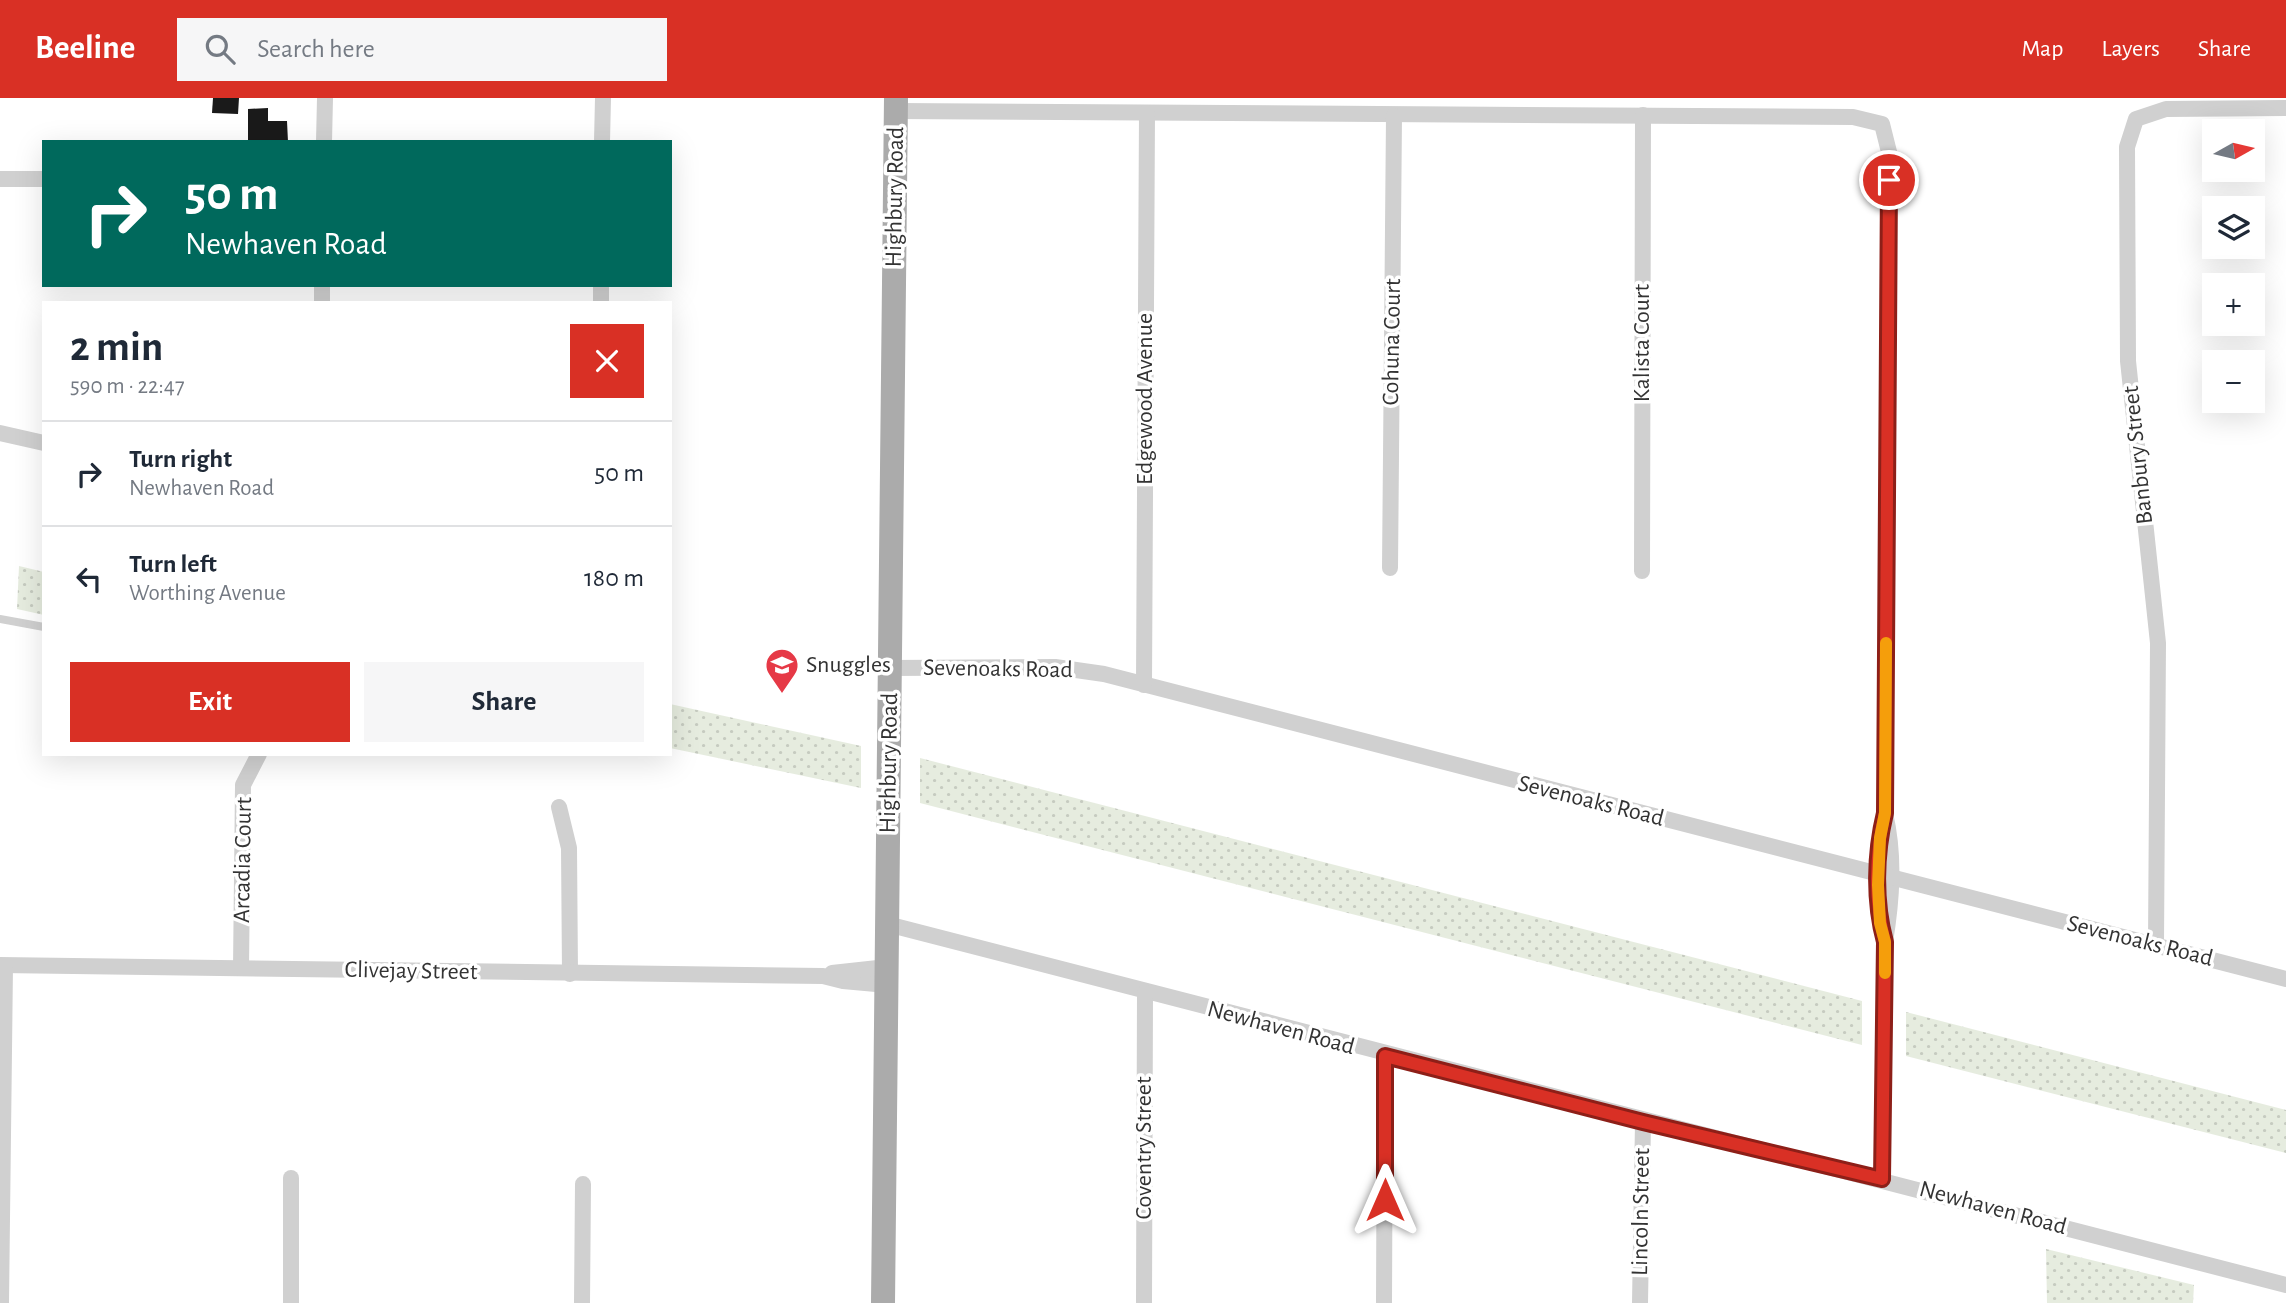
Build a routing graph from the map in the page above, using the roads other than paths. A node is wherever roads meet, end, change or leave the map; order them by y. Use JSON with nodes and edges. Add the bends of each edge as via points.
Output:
{"nodes":[{"id":1,"x":325,"y":98,"type":"edge"},
{"id":2,"x":603,"y":98,"type":"edge"},
{"id":3,"x":896,"y":104,"type":"edge"},
{"id":4,"x":1614,"y":106,"type":"edge"},
{"id":5,"x":2286,"y":108,"type":"edge"},
{"id":6,"x":1147,"y":113,"type":"junction"},
{"id":7,"x":1643,"y":115,"type":"junction"},
{"id":8,"x":1394,"y":116,"type":"junction"},
{"id":9,"x":324,"y":140,"type":"edge"},
{"id":10,"x":602,"y":140,"type":"edge"},
{"id":11,"x":0,"y":179,"type":"edge"},
{"id":12,"x":42,"y":179,"type":"edge"},
{"id":13,"x":0,"y":433,"type":"edge"},
{"id":14,"x":42,"y":443,"type":"edge"},
{"id":15,"x":1390,"y":568,"type":"dead end"},
{"id":16,"x":1642,"y":571,"type":"dead end"},
{"id":17,"x":0,"y":619,"type":"edge"},
{"id":18,"x":42,"y":627,"type":"edge"},
{"id":19,"x":890,"y":668,"type":"junction"},
{"id":20,"x":1144,"y":685,"type":"junction"},
{"id":21,"x":258,"y":756,"type":"edge"},
{"id":22,"x":559,"y":807,"type":"dead end"},
{"id":23,"x":1885,"y":876,"type":"junction"},
{"id":24,"x":887,"y":924,"type":"junction"},
{"id":25,"x":2156,"y":944,"type":"junction"},
{"id":26,"x":3,"y":966,"type":"edge"},
{"id":27,"x":241,"y":968,"type":"junction"},
{"id":28,"x":569,"y":974,"type":"junction"},
{"id":29,"x":887,"y":976,"type":"junction"},
{"id":30,"x":2286,"y":979,"type":"edge"},
{"id":31,"x":1145,"y":993,"type":"junction"},
{"id":32,"x":1385,"y":1056,"type":"junction"},
{"id":33,"x":1643,"y":1122,"type":"junction"},
{"id":34,"x":290,"y":1178,"type":"dead end"},
{"id":35,"x":1882,"y":1179,"type":"junction"},
{"id":36,"x":583,"y":1184,"type":"dead end"},
{"id":37,"x":2286,"y":1285,"type":"edge"},
{"id":38,"x":1,"y":1303,"type":"edge"},
{"id":39,"x":291,"y":1303,"type":"edge"},
{"id":40,"x":582,"y":1303,"type":"edge"},
{"id":41,"x":883,"y":1303,"type":"edge"},
{"id":42,"x":1144,"y":1303,"type":"edge"},
{"id":43,"x":1384,"y":1303,"type":"edge"},
{"id":44,"x":1640,"y":1303,"type":"edge"}],
"edges":[{"from":1,"to":9,"type":"street"},
{"from":2,"to":10,"type":"street"},
{"from":3,"to":6,"type":"street"},
{"from":3,"to":19,"type":"main road","name":"Highbury Road"},
{"from":4,"to":7,"type":"street"},
{"from":4,"to":8,"type":"street"},
{"from":5,"to":25,"type":"street","name":"Banbury Street","via":[[2166,110],[2136,119],[2127,146],[2128,361],[2158,643]]},
{"from":6,"to":8,"type":"street"},
{"from":6,"to":20,"type":"street","name":"Edgewood Avenue"},
{"from":7,"to":16,"type":"street","name":"Kalista Court"},
{"from":7,"to":23,"type":"street","via":[[1853,117],[1882,124],[1889,152],[1885,813],[1880,838]]},
{"from":8,"to":15,"type":"street","name":"Cohuna Court"},
{"from":11,"to":12,"type":"street"},
{"from":13,"to":14,"type":"street"},
{"from":17,"to":18,"type":"lane"},
{"from":19,"to":20,"type":"street","name":"Sevenoaks Road","via":[[1055,667]]},
{"from":19,"to":24,"type":"main road","name":"Highbury Road"},
{"from":20,"to":23,"type":"street","name":"Sevenoaks Road"},
{"from":21,"to":27,"type":"street","name":"Arcadia Court","via":[[243,785]]},
{"from":22,"to":28,"type":"street","via":[[569,848]]},
{"from":23,"to":25,"type":"street","name":"Sevenoaks Road"},
{"from":23,"to":35,"type":"street"},
{"from":24,"to":29,"type":"main road","name":"Highbury Road"},
{"from":24,"to":31,"type":"street","name":"Newhaven Road"},
{"from":25,"to":30,"type":"street","name":"Sevenoaks Road"},
{"from":26,"to":27,"type":"street","name":"Clivejay Street"},
{"from":26,"to":38,"type":"street"},
{"from":27,"to":28,"type":"street","name":"Clivejay Street"},
{"from":28,"to":29,"type":"street","name":"Clivejay Street","via":[[822,976],[842,971]]},
{"from":29,"to":41,"type":"main road","name":"Highbury Road"},
{"from":31,"to":32,"type":"street","name":"Newhaven Road"},
{"from":31,"to":42,"type":"street","name":"Coventry Street"},
{"from":32,"to":33,"type":"street","name":"Newhaven Road"},
{"from":32,"to":43,"type":"street"},
{"from":33,"to":35,"type":"street","name":"Newhaven Road"},
{"from":33,"to":44,"type":"street","name":"Lincoln Street"},
{"from":34,"to":39,"type":"street"},
{"from":35,"to":37,"type":"street","name":"Newhaven Road"},
{"from":36,"to":40,"type":"street"}]}
